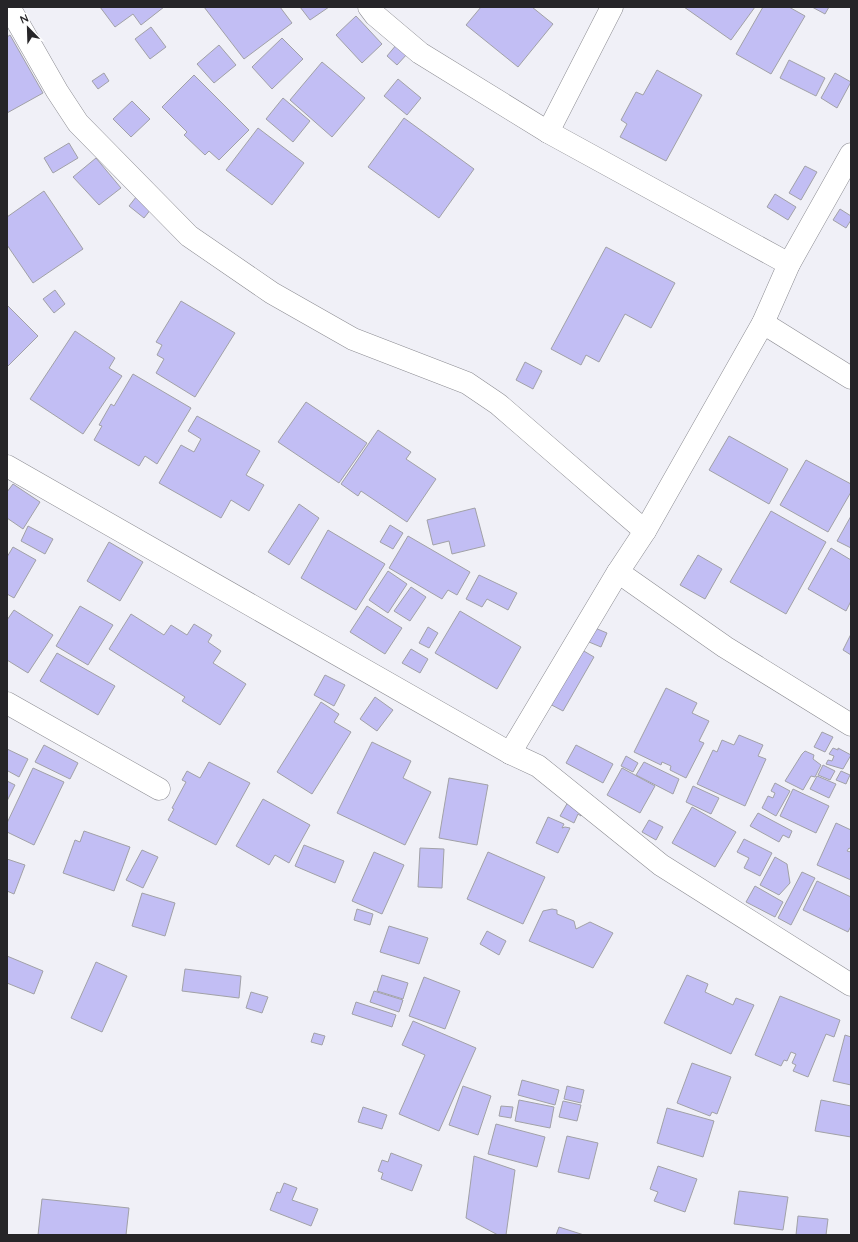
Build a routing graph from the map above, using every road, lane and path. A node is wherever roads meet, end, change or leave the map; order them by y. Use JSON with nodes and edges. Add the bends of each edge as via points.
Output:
{"nodes":[{"id":1,"x":9,"y":7,"type":"edge"},
{"id":2,"x":369,"y":7,"type":"edge"},
{"id":3,"x":612,"y":7,"type":"edge"},
{"id":4,"x":548,"y":132,"type":"junction"},
{"id":5,"x":851,"y":154,"type":"edge"},
{"id":6,"x":789,"y":264,"type":"junction"},
{"id":7,"x":763,"y":323,"type":"junction"},
{"id":8,"x":851,"y":378,"type":"edge"},
{"id":9,"x":7,"y":466,"type":"edge"},
{"id":10,"x":645,"y":531,"type":"junction"},
{"id":11,"x":618,"y":572,"type":"junction"},
{"id":12,"x":7,"y":703,"type":"edge"},
{"id":13,"x":851,"y":725,"type":"edge"},
{"id":14,"x":510,"y":753,"type":"junction"},
{"id":15,"x":159,"y":789,"type":"dead end"},
{"id":16,"x":851,"y":985,"type":"edge"}],
"edges":[{"from":1,"to":10,"type":"street","via":[[78,124],[189,236],[272,293],[354,339],[467,383],[498,404]]},
{"from":2,"to":4,"type":"street","via":[[420,53]]},
{"from":3,"to":4,"type":"street"},
{"from":4,"to":6,"type":"street"},
{"from":5,"to":6,"type":"street"},
{"from":6,"to":7,"type":"street"},
{"from":7,"to":8,"type":"street"},
{"from":7,"to":10,"type":"street"},
{"from":9,"to":14,"type":"street"},
{"from":10,"to":11,"type":"street"},
{"from":11,"to":13,"type":"street","via":[[725,647]]},
{"from":11,"to":14,"type":"street"},
{"from":12,"to":15,"type":"street"},
{"from":14,"to":16,"type":"street","via":[[538,766],[661,865]]}]}
